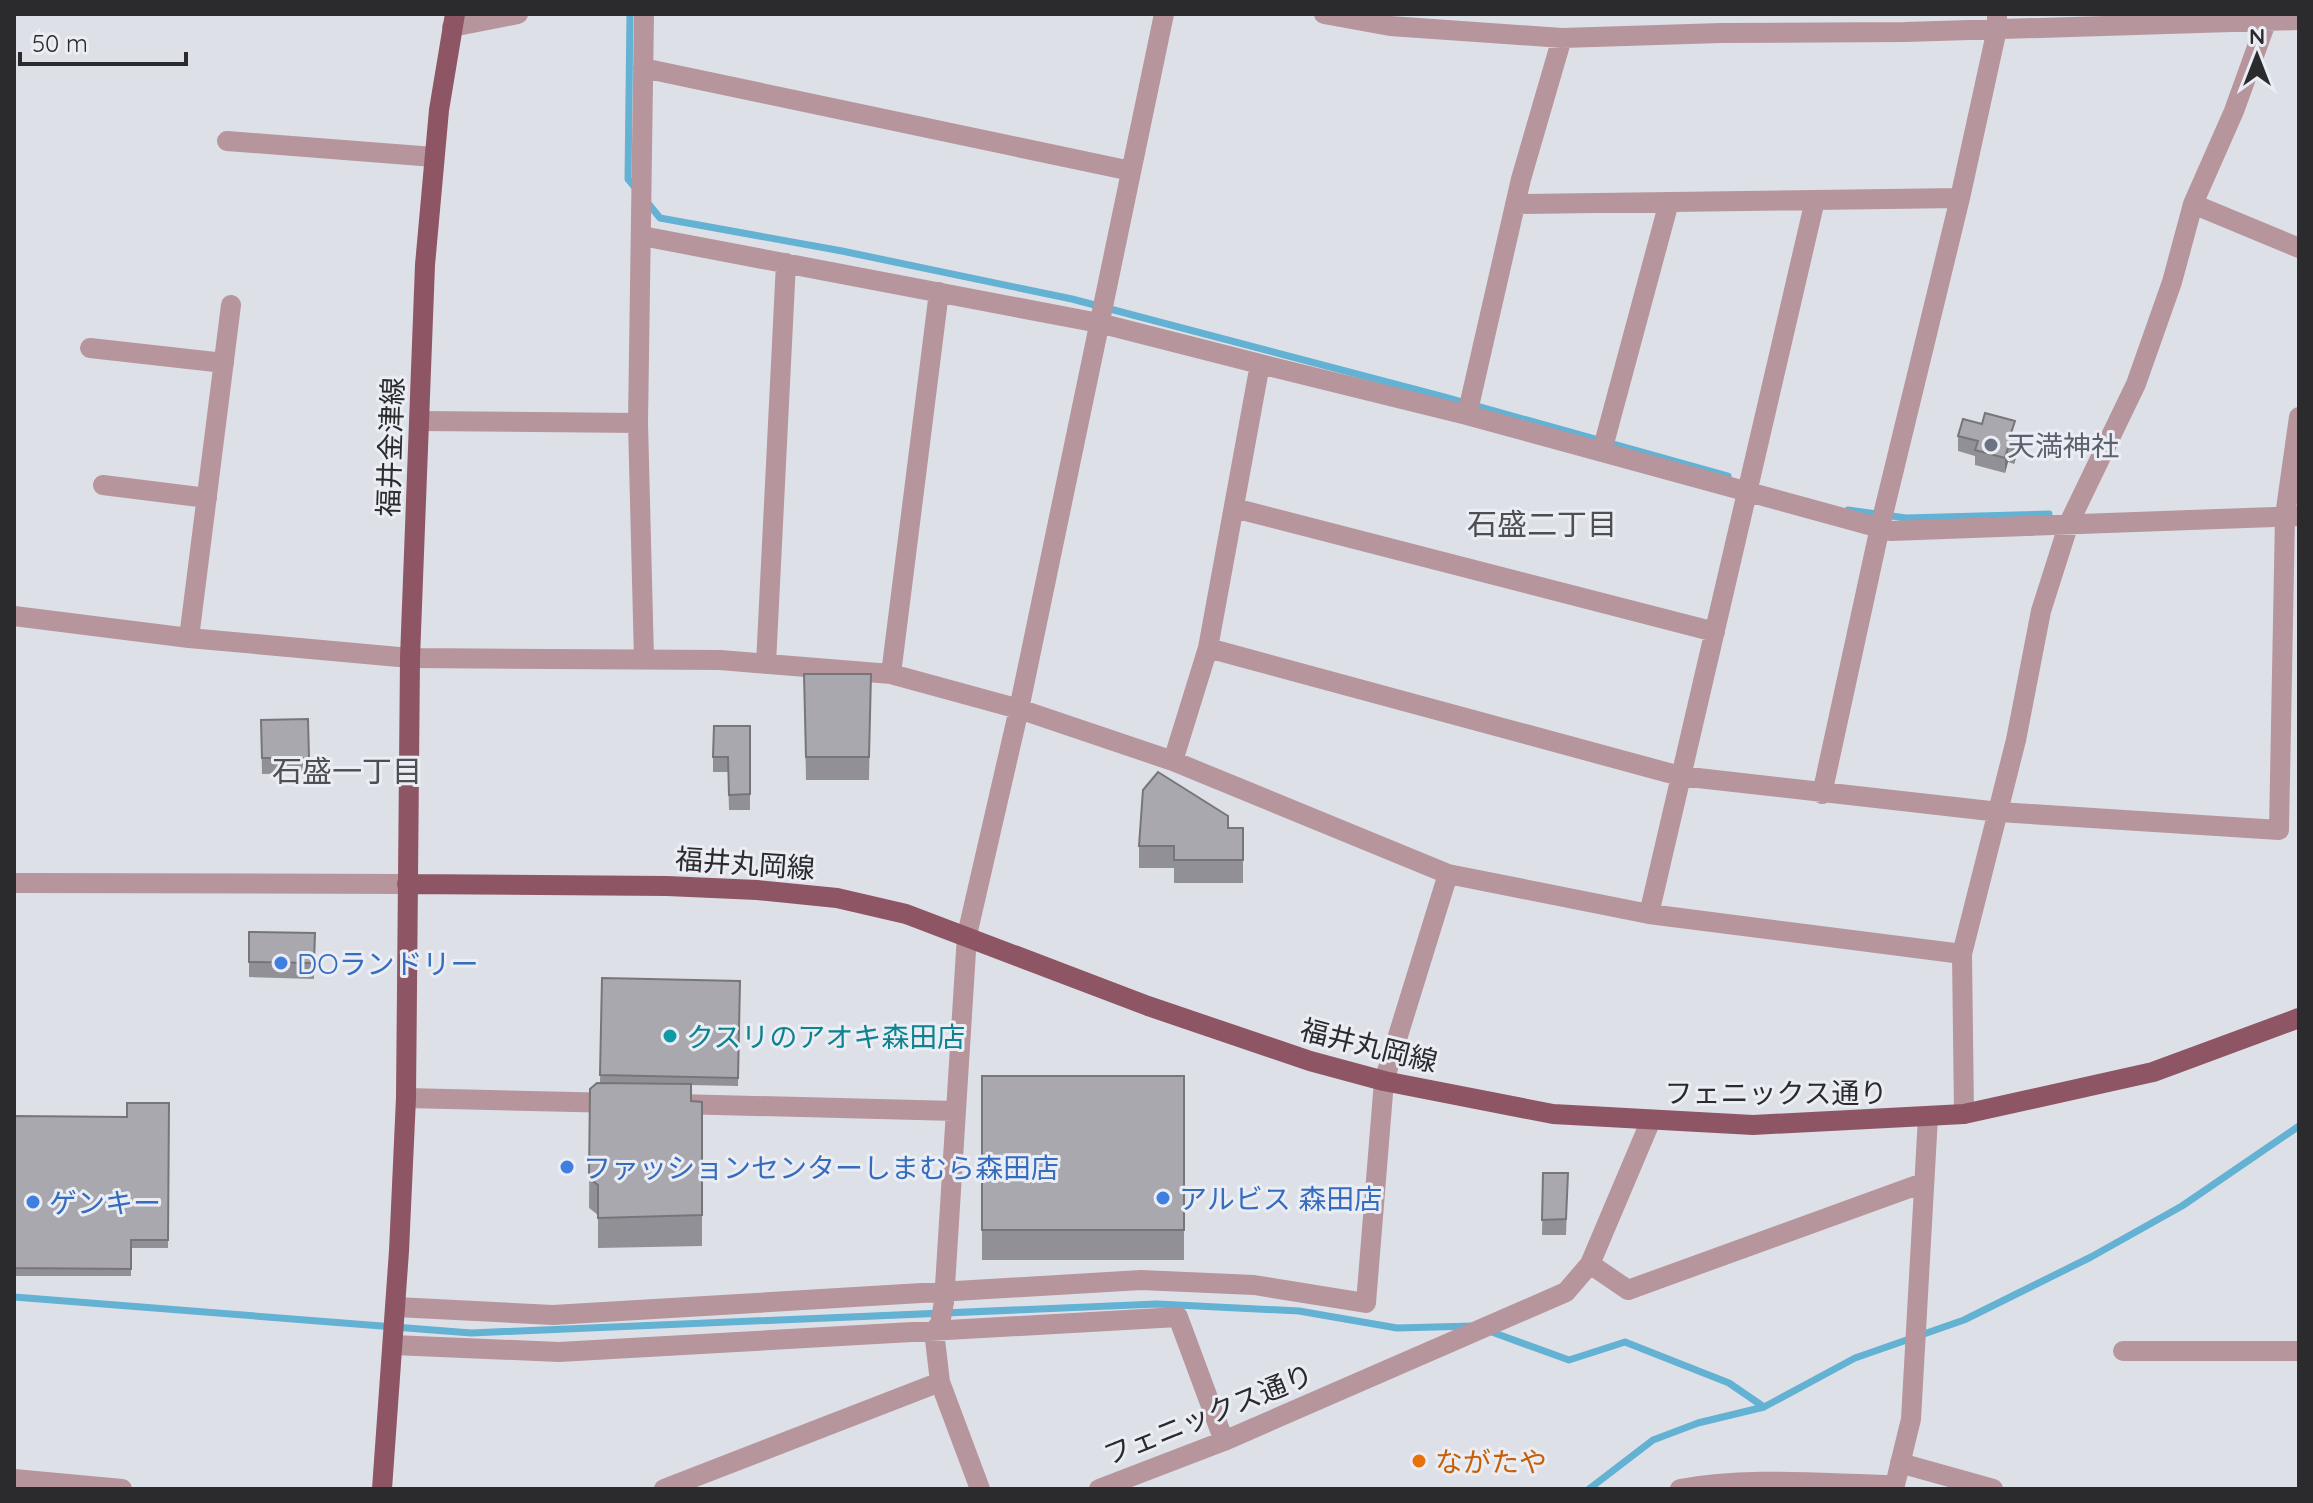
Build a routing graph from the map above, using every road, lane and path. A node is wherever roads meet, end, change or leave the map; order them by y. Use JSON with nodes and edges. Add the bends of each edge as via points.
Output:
{"nodes":[{"id":1,"x":518,"y":14,"type":"edge"},
{"id":2,"x":644,"y":14,"type":"edge"},
{"id":3,"x":1164,"y":14,"type":"edge"},
{"id":4,"x":1324,"y":14,"type":"edge"},
{"id":5,"x":1373,"y":18,"type":"edge"},
{"id":6,"x":2268,"y":18,"type":"edge"},
{"id":7,"x":2299,"y":20,"type":"edge"},
{"id":8,"x":454,"y":21,"type":"edge"},
{"id":9,"x":1997,"y":22,"type":"edge"},
{"id":10,"x":1721,"y":23,"type":"edge"},
{"id":11,"x":1562,"y":38,"type":"junction"},
{"id":12,"x":643,"y":68,"type":"junction"},
{"id":13,"x":227,"y":141,"type":"dead end"},
{"id":14,"x":434,"y":157,"type":"junction"},
{"id":15,"x":1131,"y":171,"type":"junction"},
{"id":16,"x":1960,"y":198,"type":"junction"},
{"id":17,"x":1815,"y":200,"type":"junction"},
{"id":18,"x":1669,"y":202,"type":"junction"},
{"id":19,"x":1515,"y":204,"type":"junction"},
{"id":20,"x":2193,"y":204,"type":"junction"},
{"id":21,"x":642,"y":236,"type":"junction"},
{"id":22,"x":2299,"y":248,"type":"edge"},
{"id":23,"x":786,"y":263,"type":"junction"},
{"id":24,"x":939,"y":292,"type":"junction"},
{"id":25,"x":231,"y":305,"type":"dead end"},
{"id":26,"x":1099,"y":323,"type":"junction"},
{"id":27,"x":90,"y":348,"type":"dead end"},
{"id":28,"x":224,"y":363,"type":"junction"},
{"id":29,"x":1260,"y":364,"type":"junction"},
{"id":30,"x":1467,"y":415,"type":"junction"},
{"id":31,"x":2299,"y":417,"type":"edge"},
{"id":32,"x":419,"y":421,"type":"junction"},
{"id":33,"x":638,"y":423,"type":"junction"},
{"id":34,"x":1602,"y":451,"type":"junction"},
{"id":35,"x":103,"y":485,"type":"dead end"},
{"id":36,"x":1748,"y":491,"type":"junction"},
{"id":37,"x":207,"y":498,"type":"junction"},
{"id":38,"x":1234,"y":508,"type":"junction"},
{"id":39,"x":2292,"y":516,"type":"edge"},
{"id":40,"x":2069,"y":523,"type":"junction"},
{"id":41,"x":1880,"y":527,"type":"junction"},
{"id":42,"x":14,"y":616,"type":"edge"},
{"id":43,"x":1715,"y":632,"type":"junction"},
{"id":44,"x":189,"y":638,"type":"junction"},
{"id":45,"x":1208,"y":648,"type":"junction"},
{"id":46,"x":410,"y":658,"type":"junction"},
{"id":47,"x":644,"y":659,"type":"junction"},
{"id":48,"x":766,"y":664,"type":"junction"},
{"id":49,"x":891,"y":674,"type":"junction"},
{"id":50,"x":1019,"y":709,"type":"junction"},
{"id":51,"x":1173,"y":761,"type":"junction"},
{"id":52,"x":1680,"y":776,"type":"junction"},
{"id":53,"x":1822,"y":794,"type":"junction"},
{"id":54,"x":1999,"y":812,"type":"junction"},
{"id":55,"x":1448,"y":874,"type":"junction"},
{"id":56,"x":14,"y":883,"type":"edge"},
{"id":57,"x":407,"y":884,"type":"junction"},
{"id":58,"x":1649,"y":914,"type":"junction"},
{"id":59,"x":967,"y":935,"type":"junction"},
{"id":60,"x":1962,"y":954,"type":"junction"},
{"id":61,"x":2299,"y":1018,"type":"edge"},
{"id":62,"x":1384,"y":1081,"type":"junction"},
{"id":63,"x":406,"y":1098,"type":"junction"},
{"id":64,"x":956,"y":1111,"type":"junction"},
{"id":65,"x":1964,"y":1114,"type":"junction"},
{"id":66,"x":1928,"y":1117,"type":"junction"},
{"id":67,"x":1651,"y":1120,"type":"junction"},
{"id":68,"x":1923,"y":1183,"type":"junction"},
{"id":69,"x":1590,"y":1264,"type":"junction"},
{"id":70,"x":944,"y":1297,"type":"junction"},
{"id":71,"x":396,"y":1307,"type":"junction"},
{"id":72,"x":937,"y":1327,"type":"junction"},
{"id":73,"x":393,"y":1345,"type":"junction"},
{"id":74,"x":2123,"y":1351,"type":"dead end"},
{"id":75,"x":2299,"y":1351,"type":"edge"},
{"id":76,"x":940,"y":1382,"type":"junction"},
{"id":77,"x":1224,"y":1441,"type":"junction"},
{"id":78,"x":1900,"y":1463,"type":"junction"},
{"id":79,"x":15,"y":1483,"type":"edge"},
{"id":80,"x":1894,"y":1487,"type":"edge"},
{"id":81,"x":95,"y":1488,"type":"edge"},
{"id":82,"x":122,"y":1489,"type":"edge"},
{"id":83,"x":382,"y":1489,"type":"edge"},
{"id":84,"x":664,"y":1489,"type":"edge"},
{"id":85,"x":980,"y":1489,"type":"edge"},
{"id":86,"x":1099,"y":1489,"type":"edge"},
{"id":87,"x":1680,"y":1489,"type":"edge"},
{"id":88,"x":1993,"y":1489,"type":"edge"}],
"edges":[{"from":1,"to":8,"type":"street"},
{"from":2,"to":12,"type":"street"},
{"from":3,"to":15,"type":"street"},
{"from":4,"to":5,"type":"street"},
{"from":5,"to":11,"type":"street"},
{"from":6,"to":7,"type":"street"},
{"from":6,"to":9,"type":"street"},
{"from":6,"to":20,"type":"street"},
{"from":8,"to":14,"type":"main road","name":"福井金津線"},
{"from":9,"to":10,"type":"street"},
{"from":9,"to":16,"type":"street"},
{"from":10,"to":11,"type":"street"},
{"from":11,"to":19,"type":"street"},
{"from":12,"to":15,"type":"street"},
{"from":12,"to":21,"type":"street"},
{"from":13,"to":14,"type":"street"},
{"from":14,"to":32,"type":"main road","name":"福井金津線"},
{"from":15,"to":26,"type":"street"},
{"from":16,"to":17,"type":"street"},
{"from":16,"to":41,"type":"street"},
{"from":17,"to":18,"type":"street"},
{"from":17,"to":36,"type":"street"},
{"from":18,"to":19,"type":"street"},
{"from":18,"to":34,"type":"street"},
{"from":19,"to":30,"type":"street"},
{"from":20,"to":22,"type":"street"},
{"from":20,"to":40,"type":"street","via":[[2136,384]]},
{"from":21,"to":23,"type":"street"},
{"from":21,"to":33,"type":"street"},
{"from":23,"to":24,"type":"street"},
{"from":23,"to":48,"type":"street"},
{"from":24,"to":26,"type":"street"},
{"from":24,"to":49,"type":"street"},
{"from":25,"to":28,"type":"street"},
{"from":26,"to":29,"type":"street"},
{"from":26,"to":50,"type":"street"},
{"from":27,"to":28,"type":"street"},
{"from":28,"to":37,"type":"street"},
{"from":29,"to":30,"type":"street"},
{"from":29,"to":38,"type":"street"},
{"from":30,"to":34,"type":"street"},
{"from":31,"to":39,"type":"street"},
{"from":32,"to":33,"type":"street"},
{"from":32,"to":46,"type":"main road","name":"福井金津線"},
{"from":33,"to":47,"type":"street"},
{"from":34,"to":36,"type":"street"},
{"from":35,"to":37,"type":"street"},
{"from":36,"to":41,"type":"street"},
{"from":36,"to":43,"type":"street"},
{"from":37,"to":44,"type":"street"},
{"from":38,"to":43,"type":"street"},
{"from":38,"to":45,"type":"street"},
{"from":39,"to":40,"type":"street"},
{"from":39,"to":54,"type":"street","via":[[2279,830]]},
{"from":40,"to":41,"type":"street","via":[[1891,531]]},
{"from":40,"to":54,"type":"street","via":[[2041,611]]},
{"from":41,"to":53,"type":"street"},
{"from":42,"to":44,"type":"street"},
{"from":43,"to":52,"type":"street"},
{"from":44,"to":46,"type":"street"},
{"from":45,"to":51,"type":"street"},
{"from":45,"to":52,"type":"street"},
{"from":46,"to":47,"type":"street"},
{"from":46,"to":57,"type":"main road","name":"福井金津線"},
{"from":47,"to":48,"type":"street"},
{"from":48,"to":49,"type":"street"},
{"from":49,"to":50,"type":"street"},
{"from":50,"to":51,"type":"street"},
{"from":50,"to":59,"type":"street"},
{"from":51,"to":55,"type":"street"},
{"from":52,"to":53,"type":"street"},
{"from":52,"to":58,"type":"street"},
{"from":53,"to":54,"type":"street"},
{"from":54,"to":60,"type":"street"},
{"from":55,"to":58,"type":"street"},
{"from":55,"to":62,"type":"street"},
{"from":56,"to":57,"type":"street"},
{"from":57,"to":59,"type":"main road","name":"福井丸岡線","via":[[757,890],[837,898]]},
{"from":57,"to":63,"type":"main road"},
{"from":58,"to":60,"type":"street"},
{"from":59,"to":62,"type":"main road","name":"福井丸岡線","via":[[1148,1006]]},
{"from":59,"to":64,"type":"street"},
{"from":60,"to":65,"type":"street"},
{"from":61,"to":65,"type":"main road","name":"フェニックス通り","via":[[2153,1072]]},
{"from":62,"to":67,"type":"main road","name":"福井丸岡線","via":[[1553,1114]]},
{"from":62,"to":70,"type":"street","via":[[1366,1303],[1254,1285],[1141,1280]]},
{"from":63,"to":64,"type":"street"},
{"from":63,"to":71,"type":"main road"},
{"from":64,"to":70,"type":"street"},
{"from":65,"to":66,"type":"main road","name":"フェニックス通り"},
{"from":66,"to":67,"type":"main road","name":"フェニックス通り","via":[[1753,1125]]},
{"from":66,"to":68,"type":"street"},
{"from":67,"to":69,"type":"street","name":"フェニックス通り"},
{"from":68,"to":69,"type":"street","via":[[1628,1290]]},
{"from":68,"to":78,"type":"street","via":[[1911,1419]]},
{"from":69,"to":77,"type":"street","name":"フェニックス通り","via":[[1566,1292]]},
{"from":70,"to":71,"type":"street","via":[[553,1315]]},
{"from":70,"to":72,"type":"street"},
{"from":71,"to":73,"type":"main road"},
{"from":72,"to":73,"type":"street","via":[[559,1352]]},
{"from":72,"to":76,"type":"street"},
{"from":72,"to":77,"type":"street","via":[[1178,1317]]},
{"from":73,"to":83,"type":"main road"},
{"from":74,"to":75,"type":"street"},
{"from":76,"to":84,"type":"street"},
{"from":76,"to":85,"type":"street"},
{"from":77,"to":86,"type":"street","name":"フェニックス通り"},
{"from":78,"to":80,"type":"street"},
{"from":78,"to":88,"type":"street"},
{"from":79,"to":81,"type":"street"},
{"from":80,"to":87,"type":"street","via":[[1745,1482]]},
{"from":81,"to":82,"type":"street"}]}
